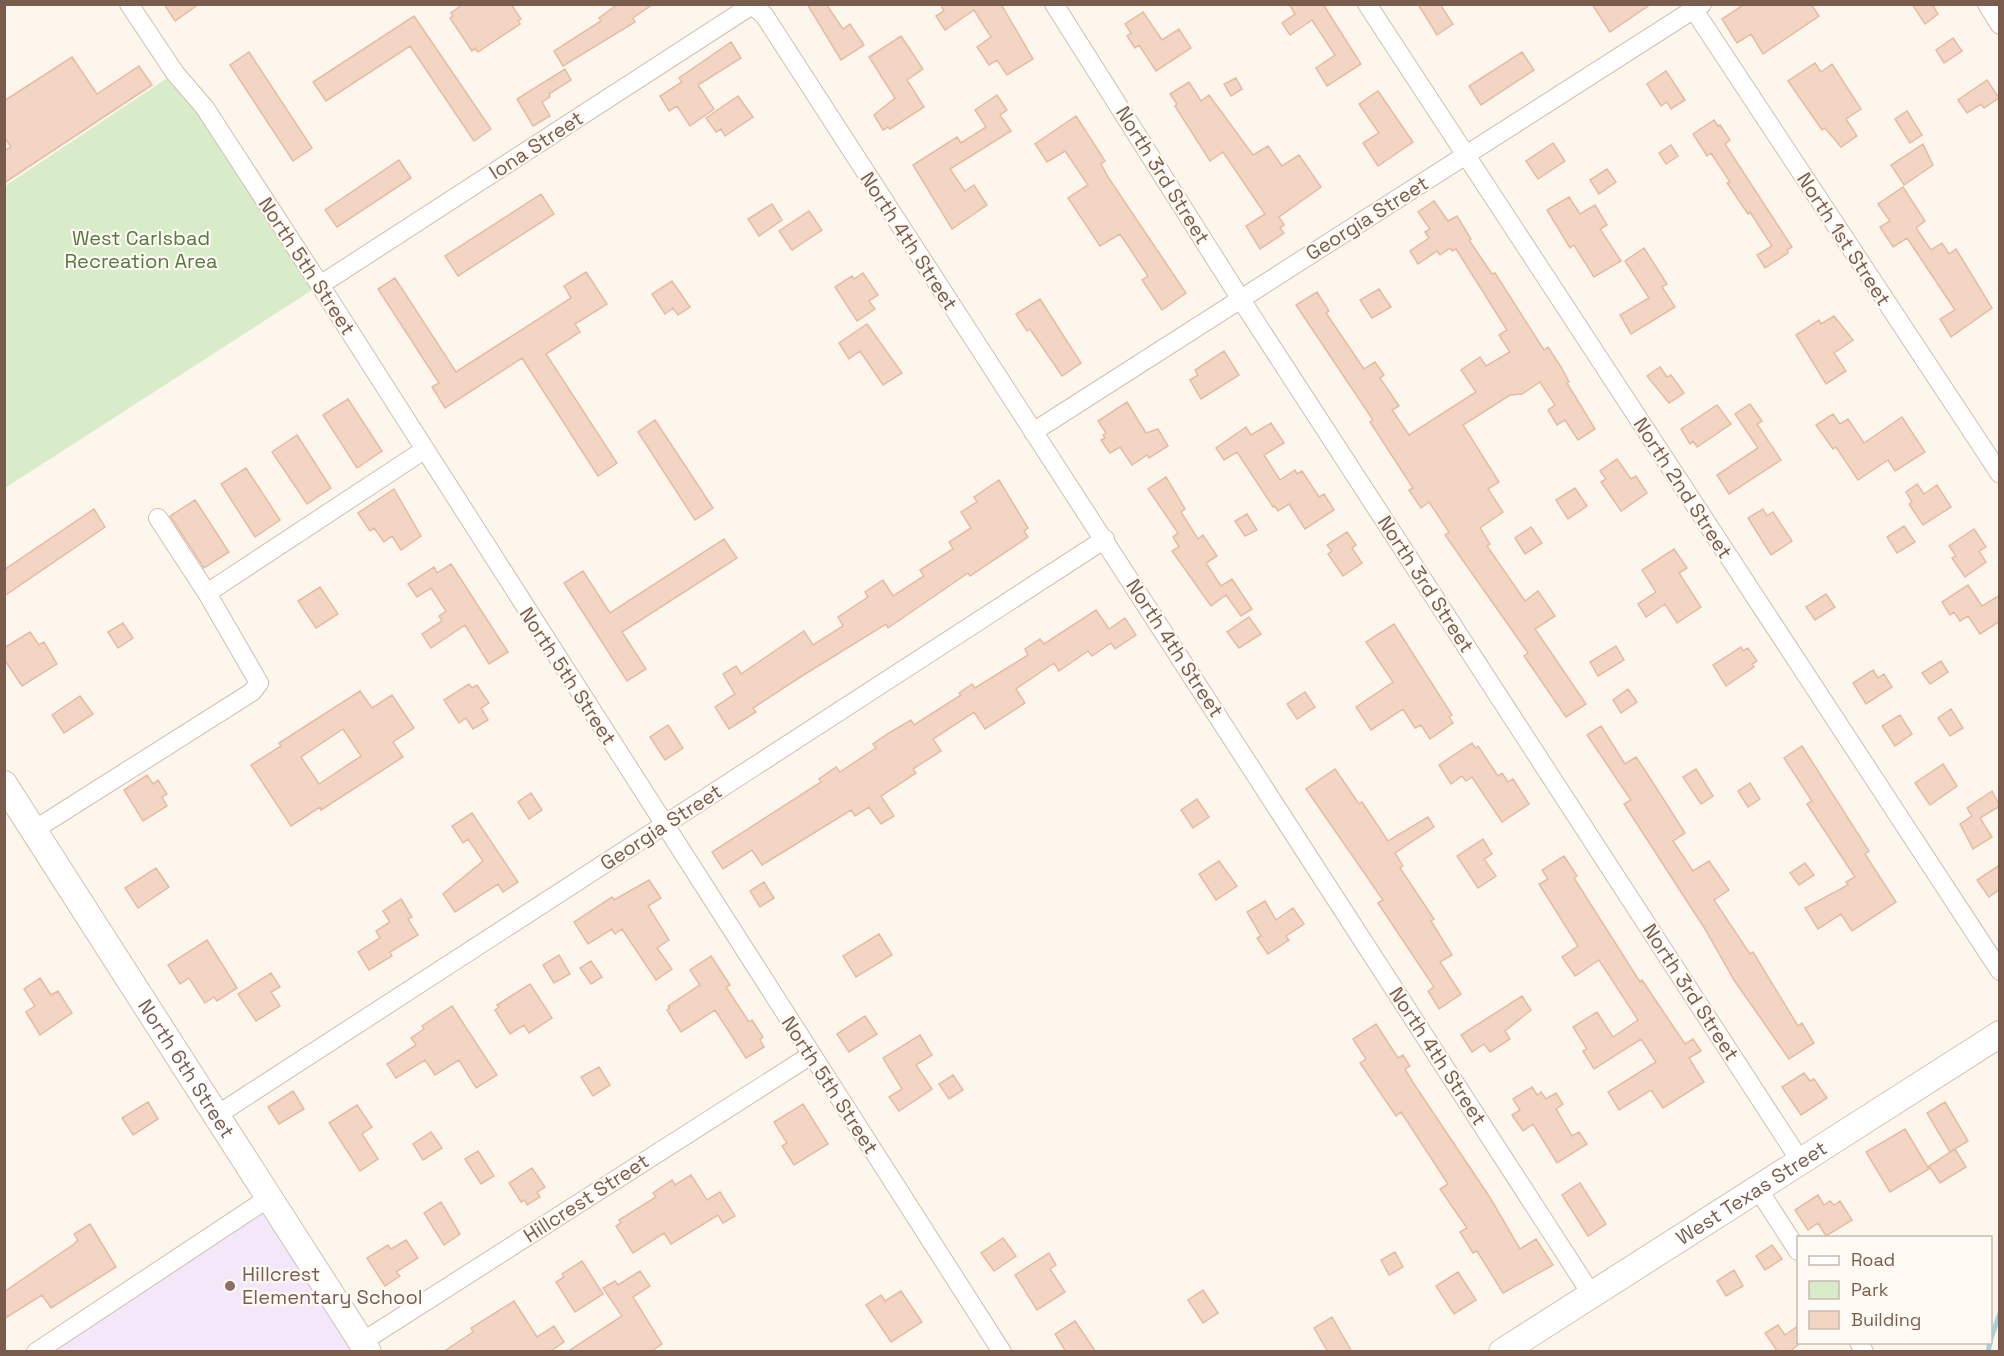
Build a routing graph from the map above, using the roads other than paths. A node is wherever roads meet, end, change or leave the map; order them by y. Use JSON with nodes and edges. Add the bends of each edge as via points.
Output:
{"nodes":[{"id":1,"x":129,"y":4,"type":"edge"},
{"id":2,"x":1053,"y":4,"type":"edge"},
{"id":3,"x":1367,"y":4,"type":"edge"},
{"id":4,"x":1986,"y":4,"type":"edge"},
{"id":5,"x":752,"y":5,"type":"edge"},
{"id":6,"x":1695,"y":6,"type":"edge"},
{"id":7,"x":2000,"y":25,"type":"edge"},
{"id":8,"x":1466,"y":156,"type":"junction"},
{"id":9,"x":320,"y":285,"type":"junction"},
{"id":10,"x":1240,"y":298,"type":"junction"},
{"id":11,"x":1033,"y":432,"type":"junction"},
{"id":12,"x":424,"y":450,"type":"junction"},
{"id":13,"x":2000,"y":474,"type":"edge"},
{"id":14,"x":158,"y":518,"type":"dead end"},
{"id":15,"x":1105,"y":539,"type":"junction"},
{"id":16,"x":207,"y":593,"type":"junction"},
{"id":17,"x":4,"y":784,"type":"edge"},
{"id":18,"x":664,"y":825,"type":"junction"},
{"id":19,"x":34,"y":830,"type":"junction"},
{"id":20,"x":2000,"y":971,"type":"edge"},
{"id":21,"x":2000,"y":1034,"type":"edge"},
{"id":22,"x":811,"y":1055,"type":"junction"},
{"id":23,"x":217,"y":1114,"type":"junction"},
{"id":24,"x":1801,"y":1162,"type":"junction"},
{"id":25,"x":1758,"y":1189,"type":"junction"},
{"id":26,"x":270,"y":1197,"type":"junction"},
{"id":27,"x":1797,"y":1249,"type":"edge"},
{"id":28,"x":1592,"y":1295,"type":"junction"},
{"id":29,"x":365,"y":1347,"type":"edge"},
{"id":30,"x":36,"y":1352,"type":"edge"},
{"id":31,"x":1002,"y":1352,"type":"edge"},
{"id":32,"x":1502,"y":1352,"type":"edge"}],
"edges":[{"from":1,"to":9,"type":"street","name":"North 5th Street","via":[[175,73],[205,108]]},
{"from":2,"to":10,"type":"street","name":"North 3rd Street"},
{"from":3,"to":8,"type":"street","name":"North 2nd Street"},
{"from":4,"to":7,"type":"street"},
{"from":5,"to":9,"type":"street","name":"Iona Street"},
{"from":5,"to":11,"type":"street","name":"North 4th Street","via":[[764,15]]},
{"from":6,"to":8,"type":"street","name":"Georgia Street"},
{"from":6,"to":13,"type":"street","name":"North 1st Street"},
{"from":8,"to":10,"type":"street","name":"Georgia Street"},
{"from":8,"to":20,"type":"street","name":"North 2nd Street"},
{"from":9,"to":12,"type":"street","name":"North 5th Street"},
{"from":10,"to":11,"type":"street","name":"Georgia Street"},
{"from":10,"to":24,"type":"street","name":"North 3rd Street"},
{"from":11,"to":15,"type":"street","name":"North 4th Street"},
{"from":12,"to":16,"type":"street"},
{"from":12,"to":18,"type":"street","name":"North 5th Street"},
{"from":14,"to":16,"type":"street"},
{"from":15,"to":18,"type":"street","name":"Georgia Street"},
{"from":15,"to":28,"type":"street","name":"North 4th Street"},
{"from":16,"to":19,"type":"street","via":[[257,676],[256,688]]},
{"from":17,"to":19,"type":"street","name":"North 6th Street"},
{"from":18,"to":22,"type":"street","name":"North 5th Street"},
{"from":18,"to":23,"type":"street","name":"Georgia Street"},
{"from":19,"to":23,"type":"street","name":"North 6th Street"},
{"from":21,"to":24,"type":"street","name":"West Texas Street"},
{"from":22,"to":29,"type":"street","name":"Hillcrest Street"},
{"from":22,"to":31,"type":"street","name":"North 5th Street"},
{"from":23,"to":26,"type":"street","name":"North 6th Street"},
{"from":24,"to":25,"type":"street","name":"West Texas Street"},
{"from":25,"to":27,"type":"street"},
{"from":25,"to":28,"type":"street","name":"West Texas Street"},
{"from":26,"to":29,"type":"street","name":"North 6th Street"},
{"from":26,"to":30,"type":"street"},
{"from":28,"to":32,"type":"street","name":"West Texas Street"}]}
